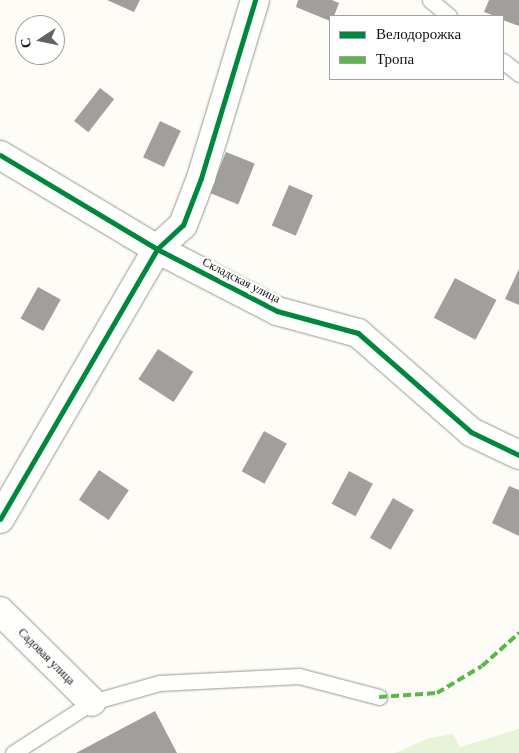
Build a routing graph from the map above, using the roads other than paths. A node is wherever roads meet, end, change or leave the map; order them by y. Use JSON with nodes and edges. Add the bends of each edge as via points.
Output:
{"nodes":[{"id":1,"x":255,"y":0,"type":"edge"},
{"id":2,"x":430,"y":0,"type":"edge"},
{"id":3,"x":448,"y":15,"type":"edge"},
{"id":4,"x":504,"y":62,"type":"edge"},
{"id":5,"x":519,"y":74,"type":"edge"},
{"id":6,"x":0,"y":155,"type":"edge"},
{"id":7,"x":157,"y":249,"type":"junction"},
{"id":8,"x":519,"y":455,"type":"edge"},
{"id":9,"x":0,"y":519,"type":"edge"},
{"id":10,"x":0,"y":611,"type":"edge"},
{"id":11,"x":379,"y":697,"type":"dead end"},
{"id":12,"x":92,"y":702,"type":"junction"},
{"id":13,"x":14,"y":753,"type":"edge"}],
"edges":[{"from":1,"to":7,"type":"street","via":[[201,178],[183,225]]},
{"from":2,"to":3,"type":"lane"},
{"from":4,"to":5,"type":"lane"},
{"from":6,"to":7,"type":"street","name":"Складская улица"},
{"from":7,"to":8,"type":"street","name":"Складская улица","via":[[277,312],[358,332],[471,432]]},
{"from":7,"to":9,"type":"street"},
{"from":10,"to":12,"type":"street","name":"Садовая улица"},
{"from":11,"to":12,"type":"lane","via":[[299,676],[159,683]]},
{"from":12,"to":13,"type":"lane"}]}
